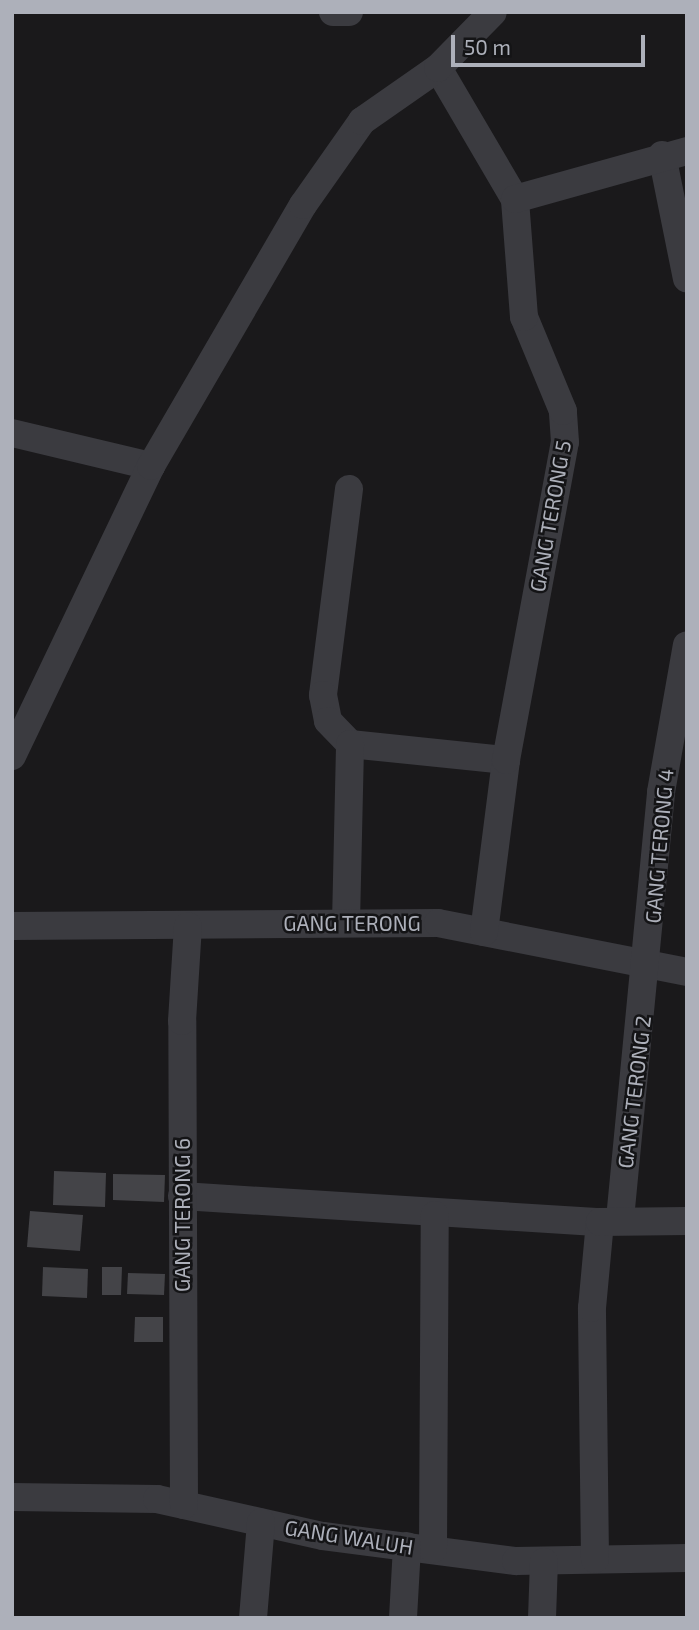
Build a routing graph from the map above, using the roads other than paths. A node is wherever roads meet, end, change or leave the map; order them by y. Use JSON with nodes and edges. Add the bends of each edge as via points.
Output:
{"nodes":[{"id":1,"x":333,"y":12,"type":"edge"},
{"id":2,"x":349,"y":12,"type":"edge"},
{"id":3,"x":493,"y":12,"type":"edge"},
{"id":4,"x":438,"y":68,"type":"junction"},
{"id":5,"x":674,"y":153,"type":"edge"},
{"id":6,"x":515,"y":199,"type":"junction"},
{"id":7,"x":687,"y":279,"type":"edge"},
{"id":8,"x":12,"y":433,"type":"edge"},
{"id":9,"x":150,"y":466,"type":"junction"},
{"id":10,"x":349,"y":489,"type":"dead end"},
{"id":11,"x":687,"y":645,"type":"edge"},
{"id":12,"x":350,"y":744,"type":"junction"},
{"id":13,"x":12,"y":756,"type":"edge"},
{"id":14,"x":506,"y":760,"type":"junction"},
{"id":15,"x":345,"y":923,"type":"junction"},
{"id":16,"x":13,"y":926,"type":"edge"},
{"id":17,"x":188,"y":926,"type":"junction"},
{"id":18,"x":484,"y":932,"type":"junction"},
{"id":19,"x":12,"y":933,"type":"edge"},
{"id":20,"x":649,"y":965,"type":"junction"},
{"id":21,"x":687,"y":972,"type":"edge"},
{"id":22,"x":182,"y":1196,"type":"junction"},
{"id":23,"x":435,"y":1215,"type":"junction"},
{"id":24,"x":610,"y":1221,"type":"junction"},
{"id":25,"x":687,"y":1221,"type":"edge"},
{"id":26,"x":12,"y":1497,"type":"edge"},
{"id":27,"x":184,"y":1505,"type":"junction"},
{"id":28,"x":261,"y":1522,"type":"junction"},
{"id":29,"x":420,"y":1548,"type":"junction"},
{"id":30,"x":687,"y":1558,"type":"edge"},
{"id":31,"x":595,"y":1559,"type":"junction"},
{"id":32,"x":544,"y":1562,"type":"junction"},
{"id":33,"x":253,"y":1618,"type":"edge"},
{"id":34,"x":403,"y":1618,"type":"edge"},
{"id":35,"x":542,"y":1618,"type":"edge"}],
"edges":[{"from":1,"to":2,"type":"street"},
{"from":3,"to":4,"type":"street"},
{"from":4,"to":6,"type":"street"},
{"from":4,"to":9,"type":"street","via":[[362,121],[303,205]]},
{"from":5,"to":6,"type":"street"},
{"from":5,"to":7,"type":"street"},
{"from":6,"to":14,"type":"street","name":"GANG TERONG 5","via":[[524,317],[563,411],[565,442]]},
{"from":8,"to":9,"type":"street"},
{"from":9,"to":13,"type":"street"},
{"from":10,"to":12,"type":"street","via":[[323,695],[328,721]]},
{"from":11,"to":20,"type":"street","name":"GANG TERONG 4","via":[[661,792]]},
{"from":12,"to":14,"type":"street"},
{"from":12,"to":15,"type":"street"},
{"from":14,"to":18,"type":"street","name":"GANG TERONG 5"},
{"from":15,"to":17,"type":"street","name":"GANG TERONG"},
{"from":15,"to":18,"type":"street","name":"GANG TERONG","via":[[438,923]]},
{"from":16,"to":17,"type":"street","name":"GANG TERONG"},
{"from":16,"to":19,"type":"street"},
{"from":17,"to":22,"type":"street","name":"GANG TERONG 6"},
{"from":18,"to":20,"type":"street","name":"GANG TERONG"},
{"from":20,"to":21,"type":"street","name":"GANG TERONG"},
{"from":20,"to":24,"type":"street","name":"GANG TERONG 2"},
{"from":22,"to":23,"type":"street"},
{"from":22,"to":27,"type":"street","name":"GANG TERONG 6"},
{"from":23,"to":24,"type":"street"},
{"from":23,"to":29,"type":"street"},
{"from":24,"to":25,"type":"street"},
{"from":24,"to":31,"type":"street","name":"GANG TERONG 2","via":[[592,1308]]},
{"from":26,"to":27,"type":"street","name":"GANG WALUH"},
{"from":27,"to":28,"type":"street","name":"GANG WALUH"},
{"from":28,"to":29,"type":"street","name":"GANG WALUH"},
{"from":28,"to":33,"type":"street"},
{"from":29,"to":32,"type":"street","name":"GANG WALUH"},
{"from":29,"to":34,"type":"street"},
{"from":30,"to":31,"type":"street","name":"GANG WALUH"},
{"from":31,"to":32,"type":"street","name":"GANG WALUH"},
{"from":32,"to":35,"type":"street"}]}
